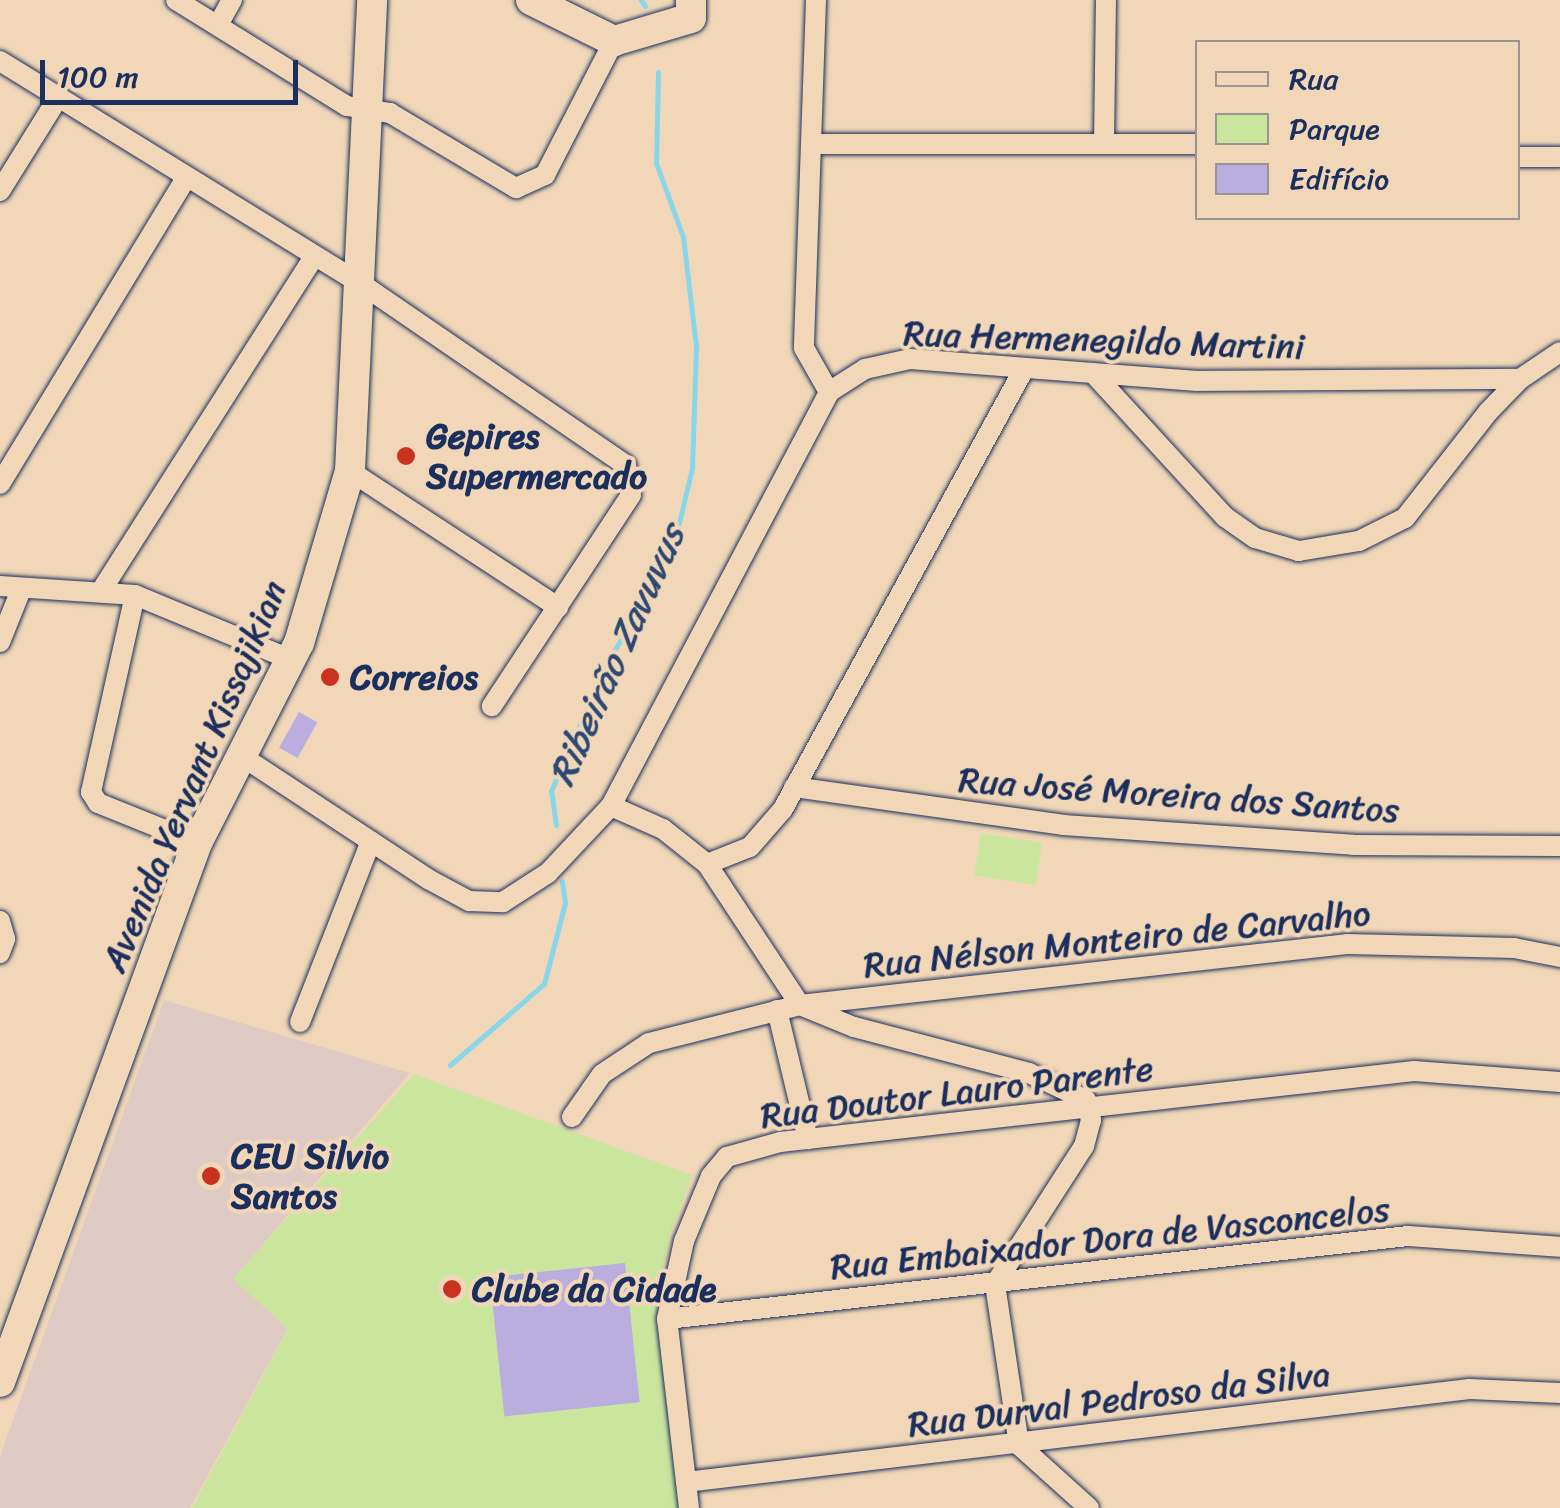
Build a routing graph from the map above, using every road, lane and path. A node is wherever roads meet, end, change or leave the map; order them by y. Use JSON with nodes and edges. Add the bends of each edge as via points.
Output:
{"nodes":[{"id":1,"x":176,"y":0,"type":"edge"},
{"id":2,"x":232,"y":0,"type":"edge"},
{"id":3,"x":372,"y":0,"type":"edge"},
{"id":4,"x":531,"y":0,"type":"edge"},
{"id":5,"x":816,"y":0,"type":"edge"},
{"id":6,"x":1106,"y":0,"type":"edge"},
{"id":7,"x":691,"y":9,"type":"edge"},
{"id":8,"x":218,"y":25,"type":"junction"},
{"id":9,"x":614,"y":41,"type":"junction"},
{"id":10,"x":0,"y":61,"type":"edge"},
{"id":11,"x":58,"y":98,"type":"junction"},
{"id":12,"x":370,"y":110,"type":"junction"},
{"id":13,"x":1104,"y":141,"type":"junction"},
{"id":14,"x":814,"y":144,"type":"junction"},
{"id":15,"x":1195,"y":144,"type":"edge"},
{"id":16,"x":1520,"y":156,"type":"edge"},
{"id":17,"x":1560,"y":157,"type":"edge"},
{"id":18,"x":186,"y":180,"type":"junction"},
{"id":19,"x":0,"y":191,"type":"edge"},
{"id":20,"x":314,"y":257,"type":"junction"},
{"id":21,"x":360,"y":284,"type":"junction"},
{"id":22,"x":1560,"y":352,"type":"edge"},
{"id":23,"x":1024,"y":369,"type":"junction"},
{"id":24,"x":1093,"y":373,"type":"junction"},
{"id":25,"x":1520,"y":379,"type":"junction"},
{"id":26,"x":829,"y":392,"type":"junction"},
{"id":27,"x":350,"y":470,"type":"junction"},
{"id":28,"x":0,"y":484,"type":"edge"},
{"id":29,"x":10,"y":588,"type":"edge"},
{"id":30,"x":103,"y":588,"type":"junction"},
{"id":31,"x":135,"y":594,"type":"junction"},
{"id":32,"x":558,"y":606,"type":"junction"},
{"id":33,"x":0,"y":642,"type":"edge"},
{"id":34,"x":292,"y":660,"type":"junction"},
{"id":35,"x":492,"y":706,"type":"dead end"},
{"id":36,"x":243,"y":757,"type":"junction"},
{"id":37,"x":794,"y":787,"type":"junction"},
{"id":38,"x":612,"y":806,"type":"junction"},
{"id":39,"x":371,"y":841,"type":"junction"},
{"id":40,"x":198,"y":843,"type":"junction"},
{"id":41,"x":1560,"y":846,"type":"edge"},
{"id":42,"x":708,"y":864,"type":"junction"},
{"id":43,"x":1558,"y":952,"type":"edge"},
{"id":44,"x":800,"y":1004,"type":"junction"},
{"id":45,"x":777,"y":1010,"type":"junction"},
{"id":46,"x":300,"y":1022,"type":"dead end"},
{"id":47,"x":1560,"y":1082,"type":"edge"},
{"id":48,"x":1091,"y":1108,"type":"junction"},
{"id":49,"x":572,"y":1116,"type":"dead end"},
{"id":50,"x":808,"y":1139,"type":"junction"},
{"id":51,"x":1560,"y":1247,"type":"edge"},
{"id":52,"x":995,"y":1284,"type":"junction"},
{"id":53,"x":667,"y":1319,"type":"junction"},
{"id":54,"x":0,"y":1382,"type":"edge"},
{"id":55,"x":1560,"y":1393,"type":"edge"},
{"id":56,"x":1018,"y":1445,"type":"junction"},
{"id":57,"x":686,"y":1482,"type":"junction"},
{"id":58,"x":689,"y":1508,"type":"edge"},
{"id":59,"x":1089,"y":1508,"type":"edge"}],
"edges":[{"from":1,"to":8,"type":"street"},
{"from":2,"to":8,"type":"street"},
{"from":3,"to":12,"type":"main road","name":"Avenida Yervant Kissajikian"},
{"from":4,"to":9,"type":"main road"},
{"from":5,"to":14,"type":"street"},
{"from":6,"to":13,"type":"street"},
{"from":7,"to":9,"type":"main road"},
{"from":8,"to":12,"type":"street","via":[[347,106]]},
{"from":9,"to":12,"type":"street","via":[[545,175],[526,188],[504,183],[390,112]]},
{"from":10,"to":11,"type":"street"},
{"from":11,"to":18,"type":"street"},
{"from":11,"to":19,"type":"street"},
{"from":12,"to":21,"type":"main road","name":"Avenida Yervant Kissajikian"},
{"from":13,"to":14,"type":"street"},
{"from":13,"to":15,"type":"street"},
{"from":14,"to":26,"type":"street","via":[[804,348]]},
{"from":16,"to":17,"type":"street"},
{"from":18,"to":20,"type":"street"},
{"from":18,"to":28,"type":"street"},
{"from":20,"to":21,"type":"street"},
{"from":20,"to":30,"type":"street"},
{"from":21,"to":27,"type":"main road","name":"Avenida Yervant Kissajikian"},
{"from":21,"to":32,"type":"street","via":[[566,418],[632,475],[632,495]]},
{"from":22,"to":25,"type":"street"},
{"from":23,"to":24,"type":"street","name":"Rua Hermenegildo Martini"},
{"from":23,"to":26,"type":"street","name":"Rua Hermenegildo Martini","via":[[910,359],[865,369]]},
{"from":23,"to":37,"type":"street"},
{"from":24,"to":25,"type":"street","name":"Rua Hermenegildo Martini","via":[[1197,382]]},
{"from":24,"to":25,"type":"street","via":[[1225,517],[1256,538],[1299,551],[1359,541],[1405,518]]},
{"from":26,"to":38,"type":"street"},
{"from":27,"to":32,"type":"street"},
{"from":27,"to":34,"type":"main road","name":"Avenida Yervant Kissajikian"},
{"from":29,"to":30,"type":"street"},
{"from":29,"to":33,"type":"street"},
{"from":30,"to":31,"type":"street"},
{"from":31,"to":34,"type":"street"},
{"from":31,"to":40,"type":"street","via":[[91,792],[98,803]]},
{"from":32,"to":35,"type":"street"},
{"from":34,"to":36,"type":"main road","name":"Avenida Yervant Kissajikian"},
{"from":36,"to":39,"type":"street"},
{"from":36,"to":40,"type":"main road","name":"Avenida Yervant Kissajikian"},
{"from":37,"to":41,"type":"street","name":"Rua José Moreira dos Santos","via":[[1063,825],[1354,845]]},
{"from":37,"to":42,"type":"street","via":[[758,840]]},
{"from":38,"to":39,"type":"street","via":[[518,896],[486,905],[428,879]]},
{"from":38,"to":42,"type":"street","via":[[663,829]]},
{"from":39,"to":46,"type":"street"},
{"from":40,"to":54,"type":"main road","name":"Avenida Yervant Kissajikian"},
{"from":42,"to":44,"type":"street"},
{"from":43,"to":44,"type":"street","name":"Rua Nélson Monteiro de Carvalho","via":[[1347,944]]},
{"from":44,"to":45,"type":"street","name":"Rua Nélson Monteiro de Carvalho"},
{"from":44,"to":48,"type":"street","via":[[854,1027],[1068,1086]]},
{"from":45,"to":49,"type":"street","name":"Rua Nélson Monteiro de Carvalho","via":[[649,1043],[622,1057]]},
{"from":45,"to":50,"type":"street"},
{"from":47,"to":48,"type":"street","name":"Rua Doutor Lauro Parente","via":[[1414,1071]]},
{"from":48,"to":50,"type":"street","name":"Rua Doutor Lauro Parente"},
{"from":48,"to":52,"type":"street","via":[[1084,1146]]},
{"from":50,"to":53,"type":"street","name":"Rua Doutor Lauro Parente","via":[[748,1149],[717,1166],[684,1241]]},
{"from":51,"to":52,"type":"street","name":"Rua Embaixador Dora de Vasconcelos","via":[[1408,1236]]},
{"from":52,"to":53,"type":"street","name":"Rua Embaixador Dora de Vasconcelos"},
{"from":52,"to":56,"type":"street"},
{"from":53,"to":57,"type":"street","name":"Rua Doutor Lauro Parente"},
{"from":55,"to":56,"type":"street","name":"Rua Durval Pedroso da Silva","via":[[1469,1390]]},
{"from":56,"to":57,"type":"street","name":"Rua Durval Pedroso da Silva"},
{"from":56,"to":59,"type":"street"},
{"from":57,"to":58,"type":"street","name":"Rua Doutor Lauro Parente"}]}
